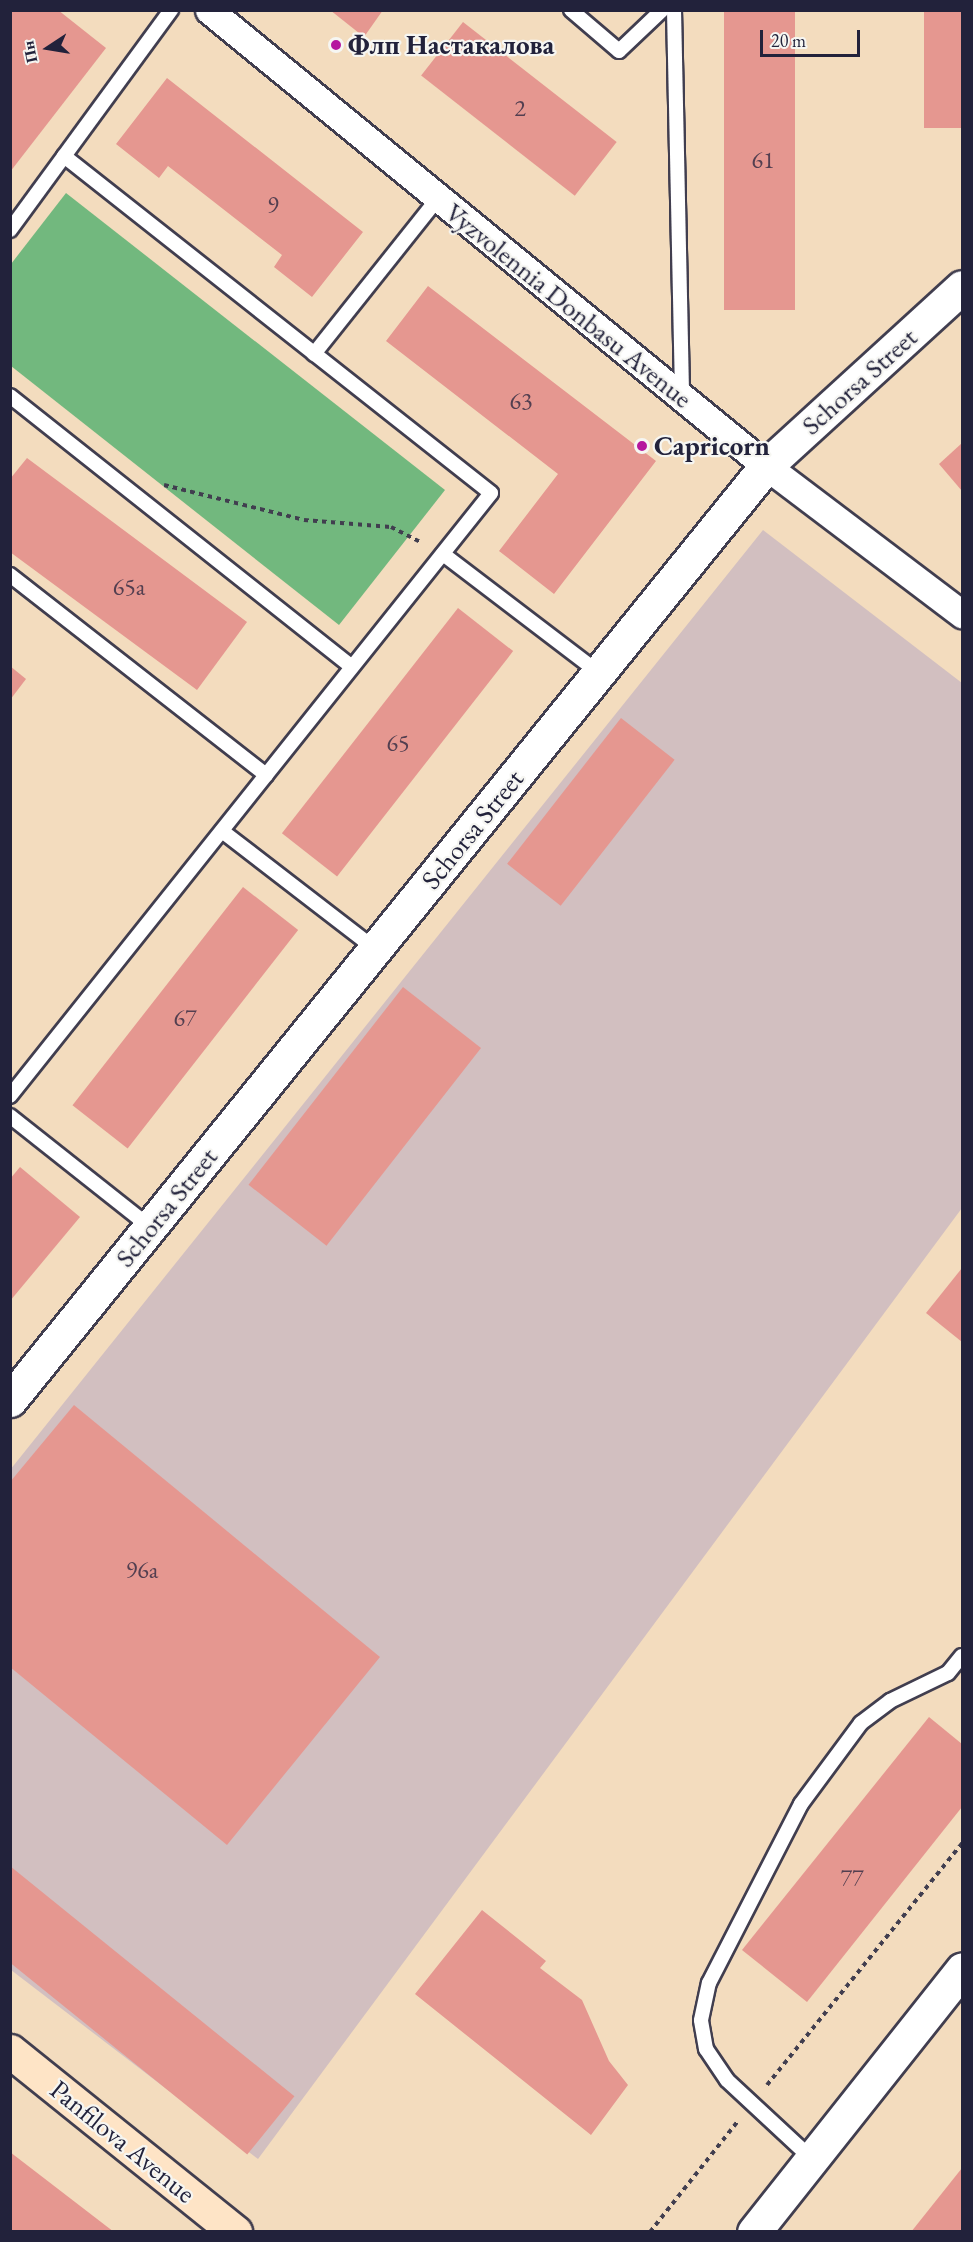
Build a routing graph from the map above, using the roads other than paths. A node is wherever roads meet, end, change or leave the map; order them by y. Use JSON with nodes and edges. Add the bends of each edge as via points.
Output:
{"nodes":[{"id":1,"x":171,"y":10,"type":"edge"},
{"id":2,"x":209,"y":10,"type":"edge"},
{"id":3,"x":571,"y":10,"type":"edge"},
{"id":4,"x":662,"y":10,"type":"edge"},
{"id":5,"x":674,"y":10,"type":"edge"},
{"id":6,"x":64,"y":156,"type":"junction"},
{"id":7,"x":438,"y":198,"type":"junction"},
{"id":8,"x":10,"y":230,"type":"edge"},
{"id":9,"x":963,"y":287,"type":"edge"},
{"id":10,"x":314,"y":354,"type":"junction"},
{"id":11,"x":10,"y":396,"type":"edge"},
{"id":12,"x":682,"y":397,"type":"junction"},
{"id":13,"x":766,"y":465,"type":"junction"},
{"id":14,"x":443,"y":554,"type":"junction"},
{"id":15,"x":10,"y":575,"type":"edge"},
{"id":16,"x":963,"y":614,"type":"edge"},
{"id":17,"x":352,"y":667,"type":"junction"},
{"id":18,"x":598,"y":673,"type":"junction"},
{"id":19,"x":266,"y":775,"type":"junction"},
{"id":20,"x":222,"y":831,"type":"junction"},
{"id":21,"x":375,"y":949,"type":"junction"},
{"id":22,"x":10,"y":1096,"type":"edge"},
{"id":23,"x":10,"y":1116,"type":"edge"},
{"id":24,"x":150,"y":1227,"type":"junction"},
{"id":25,"x":10,"y":1400,"type":"edge"},
{"id":26,"x":963,"y":1656,"type":"edge"},
{"id":27,"x":963,"y":1970,"type":"edge"},
{"id":28,"x":10,"y":2050,"type":"edge"},
{"id":29,"x":812,"y":2159,"type":"junction"},
{"id":30,"x":235,"y":2232,"type":"edge"},
{"id":31,"x":754,"y":2232,"type":"edge"}],
"edges":[{"from":1,"to":6,"type":"lane"},
{"from":2,"to":7,"type":"street","name":"Vyzvolennia Donbasu Avenue"},
{"from":3,"to":4,"type":"lane","via":[[619,51]]},
{"from":5,"to":12,"type":"lane"},
{"from":6,"to":8,"type":"lane"},
{"from":6,"to":10,"type":"lane"},
{"from":7,"to":10,"type":"lane"},
{"from":7,"to":12,"type":"street","name":"Vyzvolennia Donbasu Avenue"},
{"from":9,"to":13,"type":"street","name":"Schorsa Street"},
{"from":10,"to":14,"type":"lane","via":[[491,493]]},
{"from":11,"to":17,"type":"lane"},
{"from":12,"to":13,"type":"street","name":"Vyzvolennia Donbasu Avenue"},
{"from":13,"to":16,"type":"street","name":"Vyzvolennia Donbasu Avenue"},
{"from":13,"to":18,"type":"street","name":"Schorsa Street"},
{"from":14,"to":17,"type":"lane"},
{"from":14,"to":18,"type":"lane"},
{"from":15,"to":19,"type":"lane"},
{"from":17,"to":19,"type":"lane"},
{"from":18,"to":21,"type":"street","name":"Schorsa Street"},
{"from":19,"to":20,"type":"lane"},
{"from":20,"to":21,"type":"lane"},
{"from":20,"to":22,"type":"lane"},
{"from":21,"to":24,"type":"street","name":"Schorsa Street"},
{"from":23,"to":24,"type":"lane"},
{"from":24,"to":25,"type":"street","name":"Schorsa Street"},
{"from":26,"to":29,"type":"lane","via":[[948,1673],[890,1701],[861,1723],[801,1804],[709,1983],[700,2020],[706,2049],[752,2104]]},
{"from":27,"to":29,"type":"street"},
{"from":28,"to":30,"type":"main road","name":"Panfilova Avenue"},
{"from":29,"to":31,"type":"street"}]}
